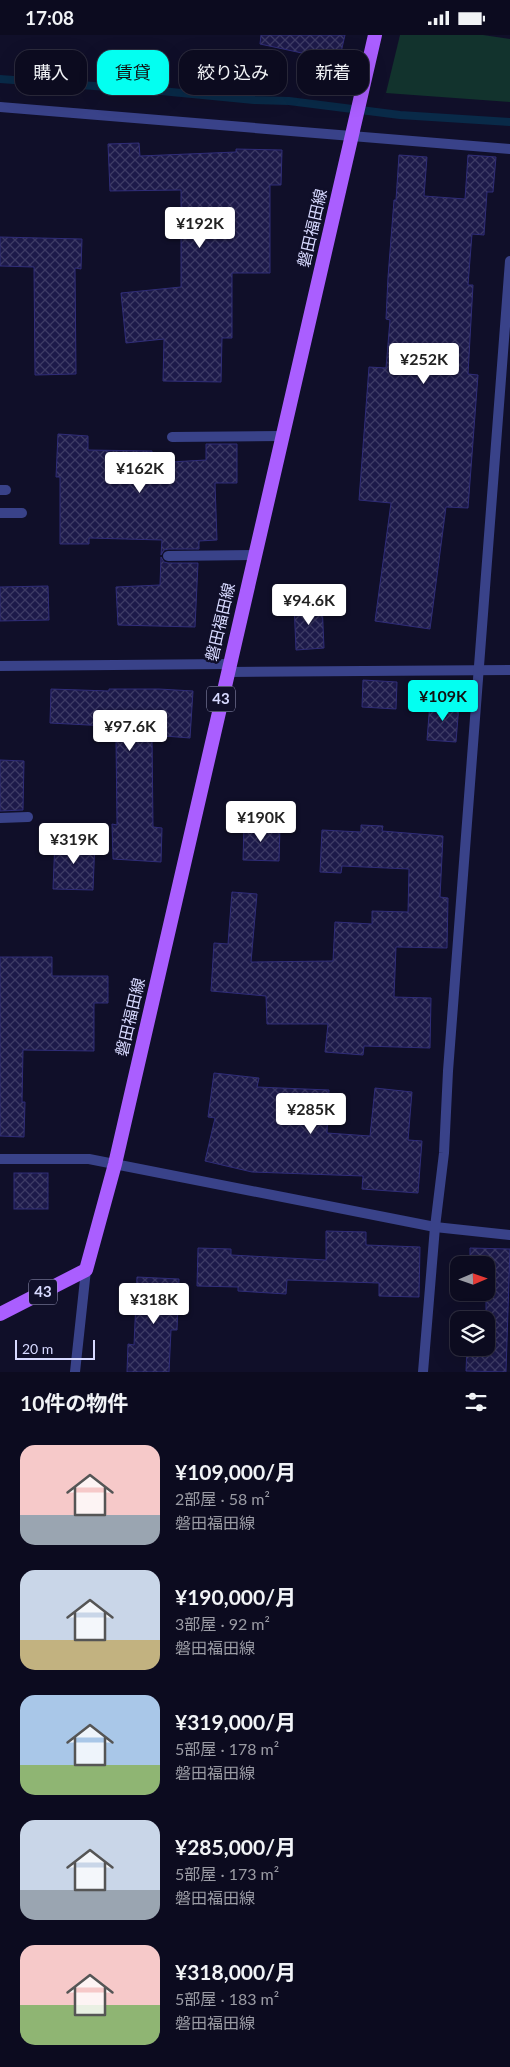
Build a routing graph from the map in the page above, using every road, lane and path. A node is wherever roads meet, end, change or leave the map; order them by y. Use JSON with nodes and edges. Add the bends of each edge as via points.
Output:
{"nodes":[{"id":1,"x":375,"y":35,"type":"edge"},
{"id":2,"x":0,"y":107,"type":"edge"},
{"id":3,"x":353,"y":131,"type":"junction"},
{"id":4,"x":510,"y":149,"type":"edge"},
{"id":5,"x":510,"y":261,"type":"edge"},
{"id":6,"x":282,"y":436,"type":"junction"},
{"id":7,"x":172,"y":437,"type":"dead end"},
{"id":8,"x":0,"y":513,"type":"edge"},
{"id":9,"x":22,"y":513,"type":"dead end"},
{"id":10,"x":254,"y":555,"type":"junction"},
{"id":11,"x":168,"y":556,"type":"dead end"},
{"id":12,"x":0,"y":666,"type":"edge"},
{"id":13,"x":228,"y":668,"type":"junction"},
{"id":14,"x":478,"y":669,"type":"junction"},
{"id":15,"x":510,"y":670,"type":"edge"},
{"id":16,"x":28,"y":817,"type":"dead end"},
{"id":17,"x":0,"y":818,"type":"edge"},
{"id":18,"x":0,"y":1159,"type":"edge"},
{"id":19,"x":114,"y":1165,"type":"junction"},
{"id":20,"x":434,"y":1227,"type":"junction"},
{"id":21,"x":510,"y":1235,"type":"edge"},
{"id":22,"x":86,"y":1270,"type":"junction"},
{"id":23,"x":0,"y":1314,"type":"edge"},
{"id":24,"x":75,"y":1372,"type":"edge"},
{"id":25,"x":424,"y":1372,"type":"edge"}],
"edges":[{"from":1,"to":3,"type":"main road","name":"磐田福田線","number":"43"},
{"from":2,"to":3,"type":"street"},
{"from":3,"to":4,"type":"street"},
{"from":3,"to":6,"type":"main road","name":"磐田福田線","number":"43"},
{"from":5,"to":14,"type":"street"},
{"from":6,"to":7,"type":"street"},
{"from":6,"to":10,"type":"main road","name":"磐田福田線","number":"43"},
{"from":8,"to":9,"type":"street"},
{"from":10,"to":11,"type":"street"},
{"from":10,"to":13,"type":"main road","name":"磐田福田線","number":"43"},
{"from":12,"to":13,"type":"street"},
{"from":13,"to":14,"type":"street"},
{"from":13,"to":19,"type":"main road","name":"磐田福田線","number":"43"},
{"from":14,"to":15,"type":"street"},
{"from":14,"to":20,"type":"street","via":[[444,1153]]},
{"from":16,"to":17,"type":"street"},
{"from":18,"to":19,"type":"street","via":[[89,1159]]},
{"from":19,"to":20,"type":"street"},
{"from":19,"to":22,"type":"main road","name":"磐田福田線","number":"43"},
{"from":20,"to":21,"type":"street"},
{"from":20,"to":25,"type":"street"},
{"from":22,"to":23,"type":"main road","number":"43"},
{"from":22,"to":24,"type":"street"}]}
